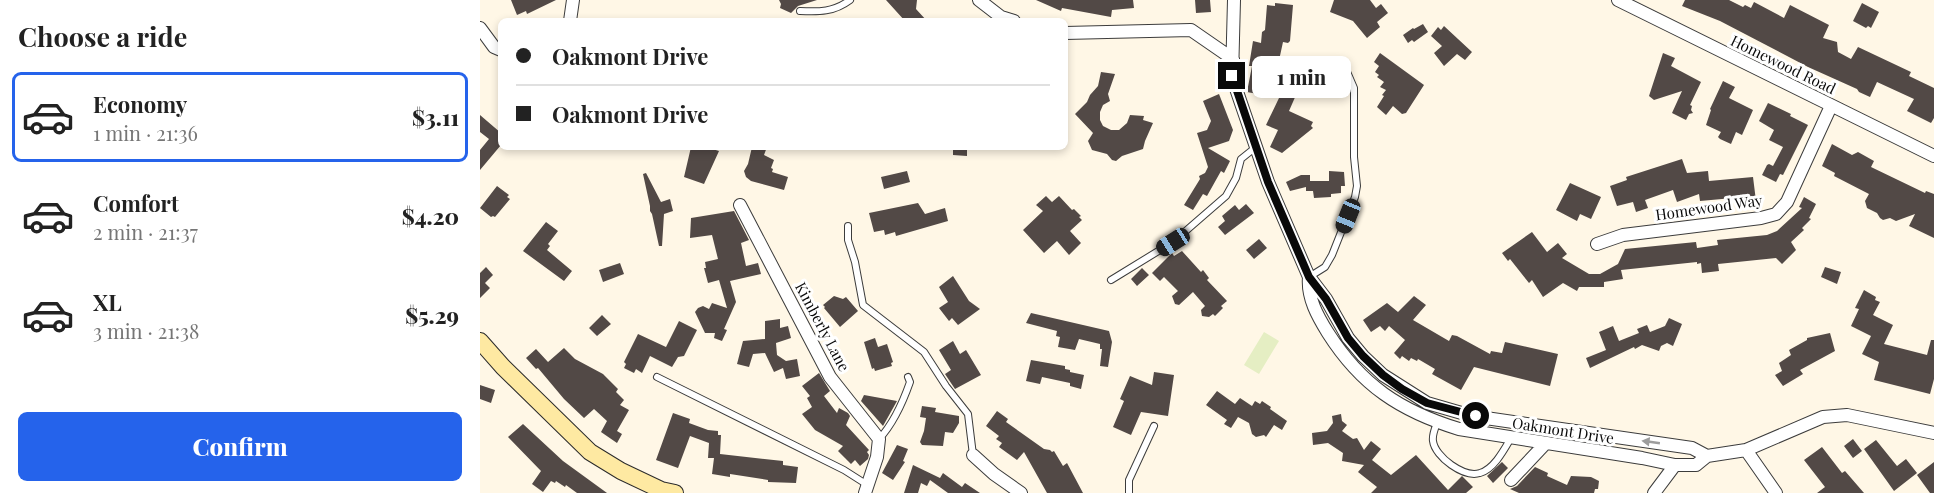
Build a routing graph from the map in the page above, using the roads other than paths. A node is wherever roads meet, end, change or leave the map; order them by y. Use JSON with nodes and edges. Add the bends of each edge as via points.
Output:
{"nodes":[{"id":1,"x":573,"y":0,"type":"edge"},
{"id":2,"x":850,"y":0,"type":"edge"},
{"id":3,"x":980,"y":0,"type":"edge"},
{"id":4,"x":1234,"y":0,"type":"edge"},
{"id":5,"x":1618,"y":0,"type":"edge"},
{"id":6,"x":800,"y":11,"type":"dead end"},
{"id":7,"x":570,"y":18,"type":"edge"},
{"id":8,"x":1004,"y":18,"type":"edge"},
{"id":9,"x":480,"y":28,"type":"edge"},
{"id":10,"x":1068,"y":33,"type":"edge"},
{"id":11,"x":498,"y":49,"type":"edge"},
{"id":12,"x":1233,"y":59,"type":"junction"},
{"id":13,"x":1346,"y":67,"type":"dead end"},
{"id":14,"x":1831,"y":106,"type":"junction"},
{"id":15,"x":1256,"y":147,"type":"junction"},
{"id":16,"x":1934,"y":156,"type":"edge"},
{"id":17,"x":740,"y":205,"type":"dead end"},
{"id":18,"x":848,"y":226,"type":"dead end"},
{"id":19,"x":1597,"y":243,"type":"dead end"},
{"id":20,"x":1309,"y":277,"type":"junction"},
{"id":21,"x":1111,"y":280,"type":"dead end"},
{"id":22,"x":480,"y":341,"type":"edge"},
{"id":23,"x":1362,"y":355,"type":"junction"},
{"id":24,"x":1351,"y":364,"type":"junction"},
{"id":25,"x":908,"y":376,"type":"dead end"},
{"id":26,"x":657,"y":377,"type":"dead end"},
{"id":27,"x":1427,"y":403,"type":"junction"},
{"id":28,"x":1420,"y":416,"type":"junction"},
{"id":29,"x":1476,"y":416,"type":"junction"},
{"id":30,"x":1437,"y":423,"type":"junction"},
{"id":31,"x":1154,"y":426,"type":"dead end"},
{"id":32,"x":1546,"y":426,"type":"junction"},
{"id":33,"x":1472,"y":432,"type":"junction"},
{"id":34,"x":1934,"y":433,"type":"edge"},
{"id":35,"x":1511,"y":438,"type":"junction"},
{"id":36,"x":879,"y":439,"type":"junction"},
{"id":37,"x":1545,"y":444,"type":"junction"},
{"id":38,"x":1746,"y":450,"type":"junction"},
{"id":39,"x":973,"y":455,"type":"joint"},
{"id":40,"x":1707,"y":456,"type":"junction"},
{"id":41,"x":1675,"y":465,"type":"junction"},
{"id":42,"x":1511,"y":480,"type":"dead end"},
{"id":43,"x":866,"y":489,"type":"edge"},
{"id":44,"x":675,"y":493,"type":"edge"},
{"id":45,"x":1021,"y":493,"type":"edge"},
{"id":46,"x":1129,"y":493,"type":"edge"},
{"id":47,"x":1654,"y":493,"type":"edge"},
{"id":48,"x":1776,"y":493,"type":"edge"}],
"edges":[{"from":1,"to":7,"type":"street"},
{"from":2,"to":6,"type":"lane","via":[[835,9]]},
{"from":3,"to":8,"type":"street"},
{"from":4,"to":12,"type":"street","name":"Oakmont Drive"},
{"from":5,"to":14,"type":"street","name":"Homewood Road"},
{"from":9,"to":11,"type":"street"},
{"from":10,"to":12,"type":"street","via":[[1191,30]]},
{"from":12,"to":15,"type":"street","name":"Oakmont Drive","via":[[1232,76]]},
{"from":13,"to":20,"type":"lane","via":[[1354,88],[1358,186],[1332,255],[1325,267]]},
{"from":14,"to":16,"type":"street","name":"Homewood Road"},
{"from":14,"to":19,"type":"street","name":"Homewood Way","via":[[1787,202],[1776,214],[1623,235]]},
{"from":15,"to":20,"type":"street","name":"Oakmont Drive"},
{"from":15,"to":21,"type":"lane","via":[[1241,159],[1226,196],[1173,242]]},
{"from":17,"to":36,"type":"street","name":"Kimberly Lane","via":[[830,377]]},
{"from":18,"to":39,"type":"lane","via":[[863,305],[924,352],[968,414]]},
{"from":20,"to":23,"type":"street","name":"Oakmont Drive"},
{"from":20,"to":24,"type":"street","name":"Oakmont Drive","via":[[1316,314]]},
{"from":22,"to":44,"type":"street","via":[[590,452],[621,471]]},
{"from":23,"to":24,"type":"lane"},
{"from":23,"to":27,"type":"street","name":"Oakmont Drive","via":[[1383,375]]},
{"from":24,"to":28,"type":"street","name":"Oakmont Drive","via":[[1383,394]]},
{"from":25,"to":36,"type":"lane","via":[[910,382],[898,410]]},
{"from":26,"to":43,"type":"lane","via":[[844,470]]},
{"from":27,"to":28,"type":"lane"},
{"from":27,"to":29,"type":"street","name":"Oakmont Drive"},
{"from":28,"to":30,"type":"street","name":"Oakmont Drive"},
{"from":29,"to":32,"type":"street","name":"Oakmont Drive"},
{"from":29,"to":33,"type":"lane"},
{"from":30,"to":33,"type":"street","name":"Oakmont Drive"},
{"from":30,"to":35,"type":"lane","via":[[1432,439],[1435,449],[1465,472],[1477,474],[1488,469]]},
{"from":31,"to":46,"type":"lane","via":[[1129,480]]},
{"from":32,"to":37,"type":"lane"},
{"from":40,"to":32,"type":"street","name":"Oakmont Drive","one_way":true,"via":[[1692,448]]},
{"from":33,"to":35,"type":"street","name":"Oakmont Drive"},
{"from":34,"to":38,"type":"street","name":"Oakmont Drive","via":[[1847,415],[1823,417]]},
{"from":35,"to":37,"type":"street","name":"Oakmont Drive"},
{"from":36,"to":43,"type":"street"},
{"from":37,"to":41,"type":"street","name":"Oakmont Drive"},
{"from":37,"to":42,"type":"street"},
{"from":38,"to":40,"type":"street","name":"Oakmont Drive"},
{"from":38,"to":48,"type":"street"},
{"from":39,"to":45,"type":"street"},
{"from":40,"to":41,"type":"street","name":"Oakmont Drive","via":[[1696,465]]},
{"from":41,"to":47,"type":"street"}]}
